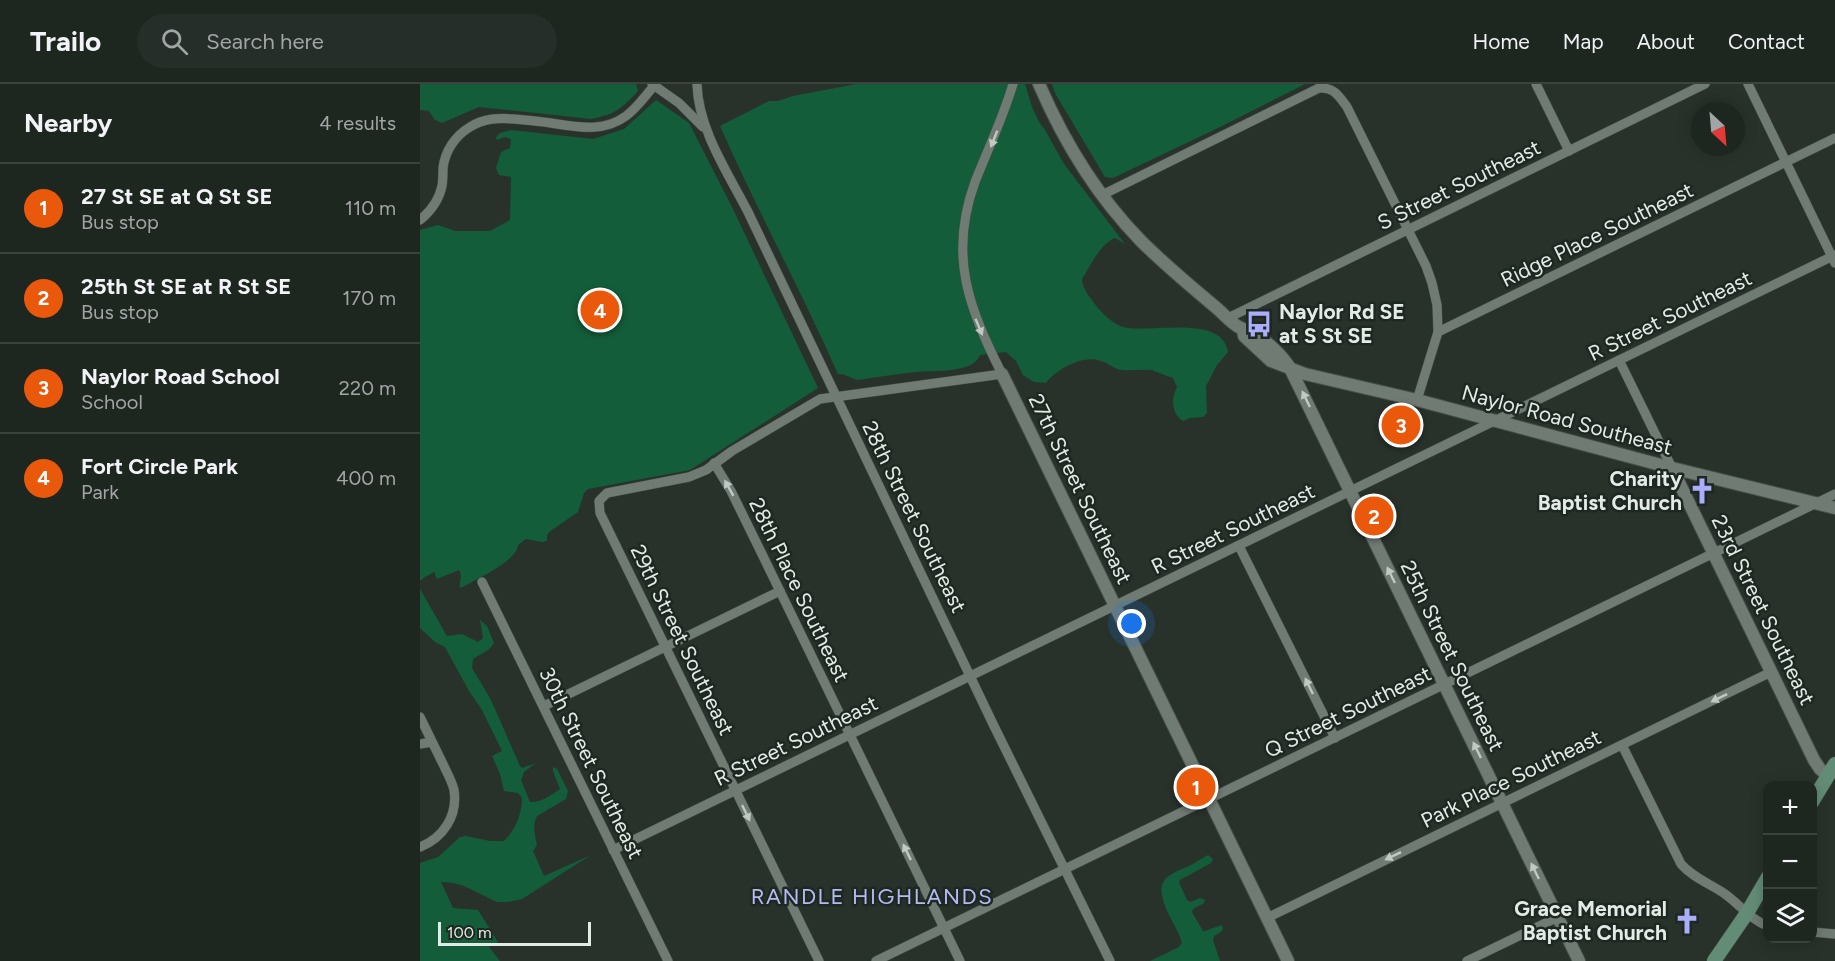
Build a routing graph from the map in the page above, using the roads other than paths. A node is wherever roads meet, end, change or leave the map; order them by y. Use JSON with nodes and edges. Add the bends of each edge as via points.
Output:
{"nodes":[{"id":1,"x":697,"y":84,"type":"edge"},
{"id":2,"x":1013,"y":84,"type":"edge"},
{"id":3,"x":1039,"y":84,"type":"edge"},
{"id":4,"x":1536,"y":84,"type":"edge"},
{"id":5,"x":1705,"y":84,"type":"edge"},
{"id":6,"x":1748,"y":84,"type":"edge"},
{"id":7,"x":653,"y":85,"type":"edge"},
{"id":8,"x":679,"y":103,"type":"junction"},
{"id":9,"x":708,"y":134,"type":"junction"},
{"id":10,"x":1835,"y":138,"type":"edge"},
{"id":11,"x":1569,"y":151,"type":"junction"},
{"id":12,"x":1785,"y":162,"type":"junction"},
{"id":13,"x":1102,"y":195,"type":"junction"},
{"id":14,"x":420,"y":220,"type":"edge"},
{"id":15,"x":1408,"y":230,"type":"junction"},
{"id":16,"x":1834,"y":258,"type":"edge"},
{"id":17,"x":1228,"y":318,"type":"junction"},
{"id":18,"x":1438,"y":332,"type":"junction"},
{"id":19,"x":1619,"y":360,"type":"junction"},
{"id":20,"x":1290,"y":368,"type":"junction"},
{"id":21,"x":1002,"y":374,"type":"junction"},
{"id":22,"x":837,"y":396,"type":"junction"},
{"id":23,"x":1417,"y":400,"type":"junction"},
{"id":24,"x":1496,"y":420,"type":"junction"},
{"id":25,"x":714,"y":463,"type":"junction"},
{"id":26,"x":1672,"y":468,"type":"junction"},
{"id":27,"x":1351,"y":491,"type":"junction"},
{"id":28,"x":1835,"y":494,"type":"edge"},
{"id":29,"x":1817,"y":503,"type":"junction"},
{"id":30,"x":1835,"y":508,"type":"edge"},
{"id":31,"x":1239,"y":546,"type":"junction"},
{"id":32,"x":1714,"y":553,"type":"junction"},
{"id":33,"x":482,"y":582,"type":"dead end"},
{"id":34,"x":780,"y":591,"type":"junction"},
{"id":35,"x":1115,"y":606,"type":"junction"},
{"id":36,"x":666,"y":647,"type":"junction"},
{"id":37,"x":1771,"y":672,"type":"junction"},
{"id":38,"x":971,"y":676,"type":"junction"},
{"id":39,"x":1446,"y":685,"type":"junction"},
{"id":40,"x":544,"y":706,"type":"junction"},
{"id":41,"x":420,"y":717,"type":"edge"},
{"id":42,"x":850,"y":735,"type":"junction"},
{"id":43,"x":1335,"y":738,"type":"junction"},
{"id":44,"x":432,"y":742,"type":"junction"},
{"id":45,"x":420,"y":744,"type":"edge"},
{"id":46,"x":1622,"y":745,"type":"junction"},
{"id":47,"x":1831,"y":770,"type":"edge"},
{"id":48,"x":735,"y":791,"type":"junction"},
{"id":49,"x":1817,"y":794,"type":"edge"},
{"id":50,"x":1210,"y":800,"type":"junction"},
{"id":51,"x":1502,"y":803,"type":"junction"},
{"id":52,"x":420,"y":847,"type":"edge"},
{"id":53,"x":613,"y":850,"type":"junction"},
{"id":54,"x":1066,"y":870,"type":"junction"},
{"id":55,"x":1763,"y":884,"type":"edge"},
{"id":56,"x":1746,"y":912,"type":"junction"},
{"id":57,"x":1558,"y":917,"type":"junction"},
{"id":58,"x":1267,"y":918,"type":"junction"},
{"id":59,"x":1763,"y":923,"type":"edge"},
{"id":60,"x":944,"y":928,"type":"junction"},
{"id":61,"x":1817,"y":932,"type":"edge"},
{"id":62,"x":1835,"y":934,"type":"edge"},
{"id":63,"x":668,"y":961,"type":"edge"},
{"id":64,"x":819,"y":961,"type":"edge"},
{"id":65,"x":876,"y":961,"type":"edge"},
{"id":66,"x":960,"y":961,"type":"edge"},
{"id":67,"x":1110,"y":961,"type":"edge"},
{"id":68,"x":1288,"y":961,"type":"edge"},
{"id":69,"x":1467,"y":961,"type":"edge"},
{"id":70,"x":1579,"y":961,"type":"edge"},
{"id":71,"x":1714,"y":961,"type":"edge"},
{"id":72,"x":1725,"y":961,"type":"edge"}],
"edges":[{"from":1,"to":8,"type":"street","via":[[692,97]]},
{"from":1,"to":9,"type":"street","name":"28th Street Southeast"},
{"from":2,"to":21,"type":"street","name":"27th Street Southeast","one_way":true,"via":[[972,190],[963,238],[963,266],[971,306]]},
{"from":3,"to":13,"type":"street","name":"Naylor Road Southeast","via":[[1072,149]]},
{"from":4,"to":11,"type":"street"},
{"from":5,"to":11,"type":"street","name":"S Street Southeast"},
{"from":6,"to":12,"type":"street"},
{"from":7,"to":8,"type":"street"},
{"from":7,"to":14,"type":"street","via":[[626,116],[599,127],[584,129],[503,118],[469,127],[451,144],[440,194]]},
{"from":8,"to":9,"type":"street"},
{"from":9,"to":22,"type":"street","name":"28th Street Southeast"},
{"from":10,"to":12,"type":"street","name":"Ridge Place Southeast"},
{"from":11,"to":15,"type":"street","name":"S Street Southeast"},
{"from":12,"to":16,"type":"street"},
{"from":12,"to":18,"type":"street","name":"Ridge Place Southeast"},
{"from":13,"to":15,"type":"street","via":[[1319,88],[1329,88],[1347,107]]},
{"from":13,"to":17,"type":"street","name":"Naylor Road Southeast","via":[[1145,245]]},
{"from":15,"to":17,"type":"street","name":"S Street Southeast"},
{"from":15,"to":18,"type":"street","via":[[1432,283]]},
{"from":16,"to":19,"type":"street","name":"R Street Southeast"},
{"from":17,"to":20,"type":"street","name":"Naylor Road Southeast","via":[[1271,361]]},
{"from":18,"to":23,"type":"street"},
{"from":19,"to":24,"type":"street","name":"R Street Southeast"},
{"from":19,"to":26,"type":"street","name":"23rd Street Southeast"},
{"from":20,"to":23,"type":"street","name":"Naylor Road Southeast"},
{"from":27,"to":20,"type":"street","name":"25th Street Southeast","one_way":true},
{"from":21,"to":22,"type":"street"},
{"from":21,"to":35,"type":"street","name":"27th Street Southeast"},
{"from":22,"to":25,"type":"street","via":[[820,399]]},
{"from":22,"to":38,"type":"street","name":"28th Street Southeast"},
{"from":23,"to":24,"type":"street","name":"Naylor Road Southeast"},
{"from":24,"to":26,"type":"street","name":"Naylor Road Southeast"},
{"from":24,"to":27,"type":"street","name":"R Street Southeast"},
{"from":34,"to":25,"type":"street","name":"28th Place Southeast","one_way":true},
{"from":25,"to":36,"type":"street","name":"29th Street Southeast","via":[[689,477],[611,492],[598,505]]},
{"from":26,"to":29,"type":"street","name":"Naylor Road Southeast"},
{"from":26,"to":32,"type":"street","name":"23rd Street Southeast"},
{"from":27,"to":31,"type":"street","name":"R Street Southeast"},
{"from":39,"to":27,"type":"street","name":"25th Street Southeast","one_way":true},
{"from":28,"to":29,"type":"street","name":"Q Street Southeast"},
{"from":29,"to":30,"type":"street","name":"Naylor Road Southeast"},
{"from":29,"to":32,"type":"street","name":"Q Street Southeast"},
{"from":31,"to":35,"type":"street","name":"R Street Southeast"},
{"from":43,"to":31,"type":"street","one_way":true},
{"from":32,"to":37,"type":"street","name":"23rd Street Southeast"},
{"from":32,"to":39,"type":"street","name":"Q Street Southeast"},
{"from":33,"to":40,"type":"street","name":"30th Street Southeast"},
{"from":34,"to":36,"type":"street"},
{"from":34,"to":42,"type":"street","name":"28th Place Southeast"},
{"from":35,"to":38,"type":"street","name":"R Street Southeast"},
{"from":35,"to":50,"type":"street","name":"27th Street Southeast"},
{"from":36,"to":40,"type":"street"},
{"from":36,"to":48,"type":"street","name":"29th Street Southeast"},
{"from":37,"to":46,"type":"street","name":"Park Place Southeast","one_way":true},
{"from":37,"to":47,"type":"street","name":"23rd Street Southeast","via":[[1814,760]]},
{"from":38,"to":42,"type":"street","name":"R Street Southeast"},
{"from":38,"to":54,"type":"street","name":"28th Street Southeast"},
{"from":39,"to":43,"type":"street","name":"Q Street Southeast"},
{"from":51,"to":39,"type":"street","name":"25th Street Southeast","one_way":true},
{"from":40,"to":53,"type":"street","name":"30th Street Southeast"},
{"from":41,"to":44,"type":"street"},
{"from":42,"to":48,"type":"street","name":"R Street Southeast"},
{"from":60,"to":42,"type":"street","name":"28th Place Southeast","one_way":true},
{"from":43,"to":50,"type":"street","name":"Q Street Southeast"},
{"from":44,"to":45,"type":"street"},
{"from":44,"to":52,"type":"street","via":[[452,782],[454,805],[445,829]]},
{"from":46,"to":51,"type":"street","name":"Park Place Southeast"},
{"from":46,"to":56,"type":"street","via":[[1681,864]]},
{"from":47,"to":49,"type":"main road"},
{"from":48,"to":53,"type":"street","name":"R Street Southeast"},
{"from":48,"to":64,"type":"street","name":"29th Street Southeast","one_way":true},
{"from":50,"to":54,"type":"street","name":"Q Street Southeast"},
{"from":50,"to":58,"type":"street","name":"27th Street Southeast"},
{"from":57,"to":51,"type":"street","name":"25th Street Southeast","one_way":true},
{"from":51,"to":58,"type":"street","name":"Park Place Southeast","one_way":true},
{"from":53,"to":63,"type":"street","name":"30th Street Southeast"},
{"from":54,"to":60,"type":"street","name":"Q Street Southeast"},
{"from":54,"to":67,"type":"street","name":"28th Street Southeast"},
{"from":55,"to":56,"type":"main road"},
{"from":56,"to":59,"type":"street"},
{"from":56,"to":71,"type":"main road"},
{"from":56,"to":72,"type":"main road"},
{"from":57,"to":69,"type":"street"},
{"from":57,"to":70,"type":"street","name":"25th Street Southeast"},
{"from":58,"to":68,"type":"street","name":"27th Street Southeast"},
{"from":60,"to":65,"type":"street","name":"Q Street Southeast"},
{"from":60,"to":66,"type":"street","name":"28th Place Southeast"},
{"from":61,"to":62,"type":"street"}]}
